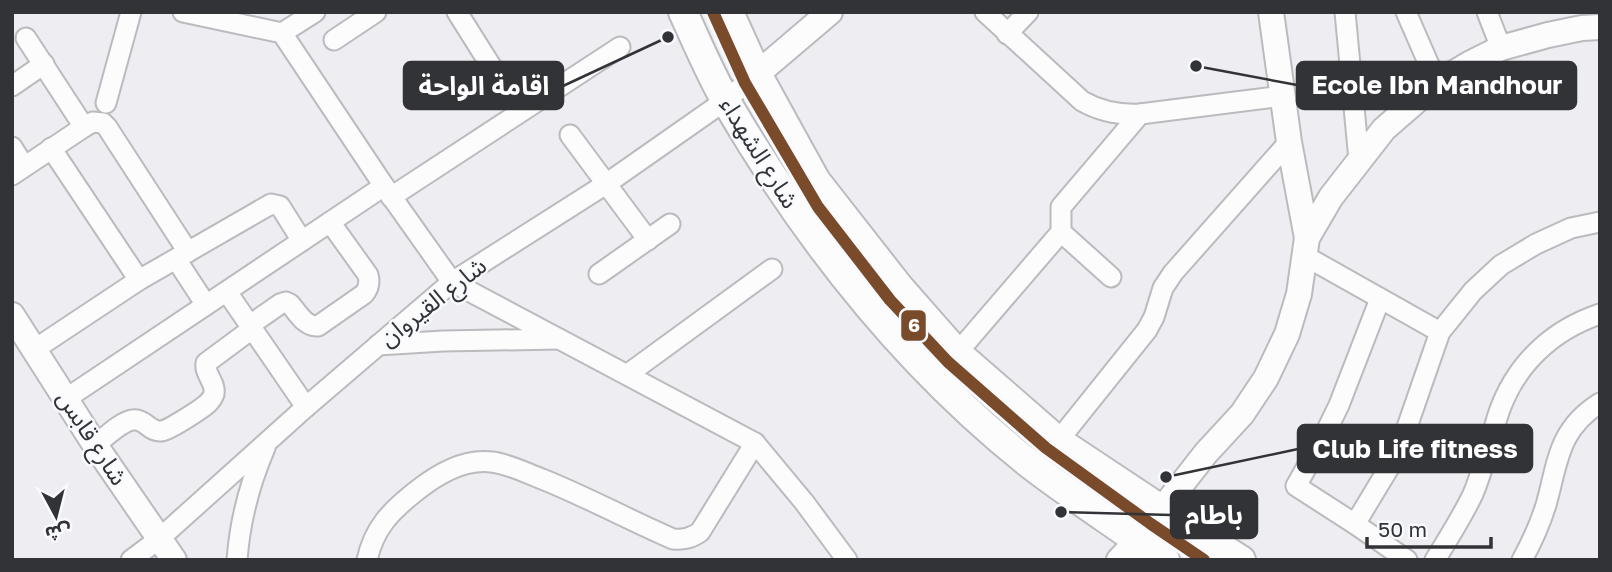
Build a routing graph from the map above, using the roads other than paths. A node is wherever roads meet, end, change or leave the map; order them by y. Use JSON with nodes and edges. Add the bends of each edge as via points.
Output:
{"nodes":[{"id":1,"x":131,"y":12,"type":"edge"},
{"id":2,"x":183,"y":12,"type":"edge"},
{"id":3,"x":315,"y":12,"type":"edge"},
{"id":4,"x":376,"y":12,"type":"edge"},
{"id":5,"x":457,"y":12,"type":"edge"},
{"id":6,"x":683,"y":12,"type":"edge"},
{"id":7,"x":729,"y":12,"type":"edge"},
{"id":8,"x":830,"y":12,"type":"edge"},
{"id":9,"x":985,"y":12,"type":"edge"},
{"id":10,"x":1028,"y":12,"type":"edge"},
{"id":11,"x":1271,"y":12,"type":"edge"},
{"id":12,"x":1345,"y":12,"type":"edge"},
{"id":13,"x":1406,"y":12,"type":"edge"},
{"id":14,"x":1487,"y":12,"type":"edge"},
{"id":15,"x":1586,"y":22,"type":"edge"},
{"id":16,"x":282,"y":33,"type":"junction"},
{"id":17,"x":1007,"y":34,"type":"junction"},
{"id":18,"x":26,"y":38,"type":"dead end"},
{"id":19,"x":334,"y":40,"type":"dead end"},
{"id":20,"x":621,"y":47,"type":"dead end"},
{"id":21,"x":1501,"y":48,"type":"junction"},
{"id":22,"x":44,"y":64,"type":"junction"},
{"id":23,"x":757,"y":74,"type":"junction"},
{"id":24,"x":1437,"y":83,"type":"junction"},
{"id":25,"x":12,"y":86,"type":"edge"},
{"id":26,"x":1283,"y":96,"type":"junction"},
{"id":27,"x":726,"y":100,"type":"junction"},
{"id":28,"x":106,"y":103,"type":"dead end"},
{"id":29,"x":520,"y":112,"type":"junction"},
{"id":30,"x":1140,"y":114,"type":"junction"},
{"id":31,"x":84,"y":127,"type":"junction"},
{"id":32,"x":570,"y":135,"type":"dead end"},
{"id":33,"x":1289,"y":142,"type":"junction"},
{"id":34,"x":12,"y":147,"type":"edge"},
{"id":35,"x":51,"y":148,"type":"junction"},
{"id":36,"x":1359,"y":160,"type":"junction"},
{"id":37,"x":18,"y":170,"type":"edge"},
{"id":38,"x":606,"y":184,"type":"junction"},
{"id":39,"x":388,"y":192,"type":"junction"},
{"id":40,"x":330,"y":222,"type":"junction"},
{"id":41,"x":1600,"y":222,"type":"edge"},
{"id":42,"x":670,"y":224,"type":"dead end"},
{"id":43,"x":1061,"y":232,"type":"junction"},
{"id":44,"x":648,"y":240,"type":"junction"},
{"id":45,"x":302,"y":241,"type":"junction"},
{"id":46,"x":1306,"y":247,"type":"junction"},
{"id":47,"x":182,"y":255,"type":"junction"},
{"id":48,"x":772,"y":269,"type":"dead end"},
{"id":49,"x":599,"y":274,"type":"dead end"},
{"id":50,"x":1111,"y":277,"type":"dead end"},
{"id":51,"x":139,"y":281,"type":"junction"},
{"id":52,"x":452,"y":282,"type":"junction"},
{"id":53,"x":227,"y":292,"type":"junction"},
{"id":54,"x":1380,"y":299,"type":"junction"},
{"id":55,"x":206,"y":305,"type":"junction"},
{"id":56,"x":1600,"y":314,"type":"edge"},
{"id":57,"x":12,"y":315,"type":"edge"},
{"id":58,"x":251,"y":327,"type":"junction"},
{"id":59,"x":1440,"y":332,"type":"junction"},
{"id":60,"x":560,"y":339,"type":"junction"},
{"id":61,"x":378,"y":345,"type":"junction"},
{"id":62,"x":34,"y":349,"type":"junction"},
{"id":63,"x":957,"y":353,"type":"junction"},
{"id":64,"x":628,"y":374,"type":"junction"},
{"id":65,"x":67,"y":398,"type":"junction"},
{"id":66,"x":1600,"y":403,"type":"edge"},
{"id":67,"x":306,"y":407,"type":"junction"},
{"id":68,"x":268,"y":441,"type":"junction"},
{"id":69,"x":1058,"y":441,"type":"junction"},
{"id":70,"x":755,"y":443,"type":"junction"},
{"id":71,"x":95,"y":445,"type":"junction"},
{"id":72,"x":1161,"y":510,"type":"junction"},
{"id":73,"x":1356,"y":524,"type":"junction"},
{"id":74,"x":159,"y":539,"type":"junction"},
{"id":75,"x":1128,"y":550,"type":"edge"},
{"id":76,"x":131,"y":560,"type":"edge"},
{"id":77,"x":174,"y":560,"type":"edge"},
{"id":78,"x":237,"y":560,"type":"edge"},
{"id":79,"x":367,"y":560,"type":"edge"},
{"id":80,"x":847,"y":560,"type":"edge"},
{"id":81,"x":1165,"y":560,"type":"edge"},
{"id":82,"x":1241,"y":560,"type":"edge"},
{"id":83,"x":1407,"y":560,"type":"edge"},
{"id":84,"x":1435,"y":560,"type":"edge"},
{"id":85,"x":1522,"y":560,"type":"edge"}],
"edges":[{"from":1,"to":28,"type":"street"},
{"from":2,"to":16,"type":"street"},
{"from":3,"to":16,"type":"street"},
{"from":4,"to":19,"type":"street"},
{"from":5,"to":29,"type":"street"},
{"from":6,"to":27,"type":"main road","name":"شارع الشهداء"},
{"from":7,"to":23,"type":"main road","name":"شارع الشهداء"},
{"from":8,"to":23,"type":"street"},
{"from":9,"to":17,"type":"street"},
{"from":10,"to":17,"type":"street"},
{"from":11,"to":26,"type":"street"},
{"from":12,"to":36,"type":"street"},
{"from":13,"to":24,"type":"street"},
{"from":14,"to":21,"type":"street"},
{"from":15,"to":21,"type":"street"},
{"from":16,"to":39,"type":"street"},
{"from":17,"to":30,"type":"street","via":[[1082,101],[1108,112]]},
{"from":18,"to":22,"type":"street"},
{"from":20,"to":29,"type":"street"},
{"from":21,"to":24,"type":"street"},
{"from":22,"to":25,"type":"street"},
{"from":22,"to":31,"type":"street"},
{"from":23,"to":27,"type":"street","name":"شارع القيروان"},
{"from":23,"to":63,"type":"main road","name":"شارع الشهداء","via":[[816,181],[899,288]]},
{"from":24,"to":36,"type":"street","via":[[1384,129]]},
{"from":26,"to":30,"type":"street"},
{"from":26,"to":33,"type":"street"},
{"from":27,"to":38,"type":"street","name":"شارع القيروان"},
{"from":27,"to":75,"type":"main road","name":"شارع الشهداء","via":[[789,203],[869,309],[974,416]]},
{"from":29,"to":39,"type":"street"},
{"from":30,"to":43,"type":"street","via":[[1061,207]]},
{"from":31,"to":35,"type":"street"},
{"from":31,"to":47,"type":"street","via":[[98,122],[107,127]]},
{"from":32,"to":38,"type":"street"},
{"from":33,"to":46,"type":"street"},
{"from":33,"to":69,"type":"street","via":[[1173,273],[1147,330]]},
{"from":34,"to":37,"type":"street"},
{"from":35,"to":37,"type":"street"},
{"from":35,"to":51,"type":"street"},
{"from":36,"to":46,"type":"street","via":[[1331,197]]},
{"from":38,"to":44,"type":"street"},
{"from":38,"to":52,"type":"street","name":"شارع القيروان"},
{"from":39,"to":40,"type":"street"},
{"from":39,"to":52,"type":"street"},
{"from":40,"to":45,"type":"street"},
{"from":40,"to":58,"type":"street","via":[[368,275],[368,289],[318,326],[308,324],[286,302]]},
{"from":41,"to":59,"type":"street","via":[[1571,228],[1501,265]]},
{"from":42,"to":44,"type":"street"},
{"from":43,"to":50,"type":"street"},
{"from":43,"to":63,"type":"street"},
{"from":44,"to":49,"type":"street"},
{"from":45,"to":47,"type":"street","via":[[280,206],[271,204]]},
{"from":45,"to":53,"type":"street"},
{"from":46,"to":54,"type":"street"},
{"from":46,"to":72,"type":"street","via":[[1287,334],[1266,378]]},
{"from":47,"to":51,"type":"street"},
{"from":47,"to":55,"type":"street"},
{"from":48,"to":64,"type":"street"},
{"from":51,"to":62,"type":"street"},
{"from":52,"to":60,"type":"street"},
{"from":52,"to":61,"type":"street","name":"شارع القيروان"},
{"from":53,"to":55,"type":"street"},
{"from":53,"to":58,"type":"street"},
{"from":54,"to":59,"type":"street"},
{"from":54,"to":73,"type":"street","via":[[1339,405],[1296,486]]},
{"from":55,"to":65,"type":"street"},
{"from":56,"to":84,"type":"street","via":[[1561,331],[1534,353],[1513,381],[1473,494]]},
{"from":57,"to":62,"type":"street","name":"شارع قابس"},
{"from":58,"to":67,"type":"street"},
{"from":58,"to":71,"type":"street","via":[[206,363],[214,390],[206,405],[165,430],[141,420],[129,421]]},
{"from":59,"to":73,"type":"street","via":[[1393,461]]},
{"from":60,"to":61,"type":"street"},
{"from":60,"to":64,"type":"street"},
{"from":61,"to":67,"type":"street","name":"شارع القيروان"},
{"from":62,"to":65,"type":"street","name":"شارع قابس"},
{"from":63,"to":69,"type":"main road","name":"شارع الشهداء"},
{"from":64,"to":70,"type":"street"},
{"from":65,"to":71,"type":"street","name":"شارع قابس"},
{"from":66,"to":85,"type":"street","via":[[1577,421],[1564,440],[1539,523]]},
{"from":67,"to":68,"type":"street","name":"شارع القيروان"},
{"from":68,"to":74,"type":"street","name":"شارع القيروان"},
{"from":68,"to":78,"type":"street","via":[[246,499]]},
{"from":69,"to":72,"type":"main road","name":"شارع الشهداء"},
{"from":70,"to":79,"type":"street","via":[[692,538],[673,539],[517,469],[491,462],[469,463],[445,470],[396,507],[381,524]]},
{"from":70,"to":80,"type":"street"},
{"from":71,"to":74,"type":"street","name":"شارع قابس"},
{"from":72,"to":75,"type":"street"},
{"from":72,"to":82,"type":"main road","name":"شارع الشهداء"},
{"from":73,"to":83,"type":"street"},
{"from":74,"to":76,"type":"street","name":"شارع القيروان"},
{"from":74,"to":77,"type":"street","name":"شارع قابس"},
{"from":75,"to":81,"type":"main road","name":"شارع الشهداء"}]}
